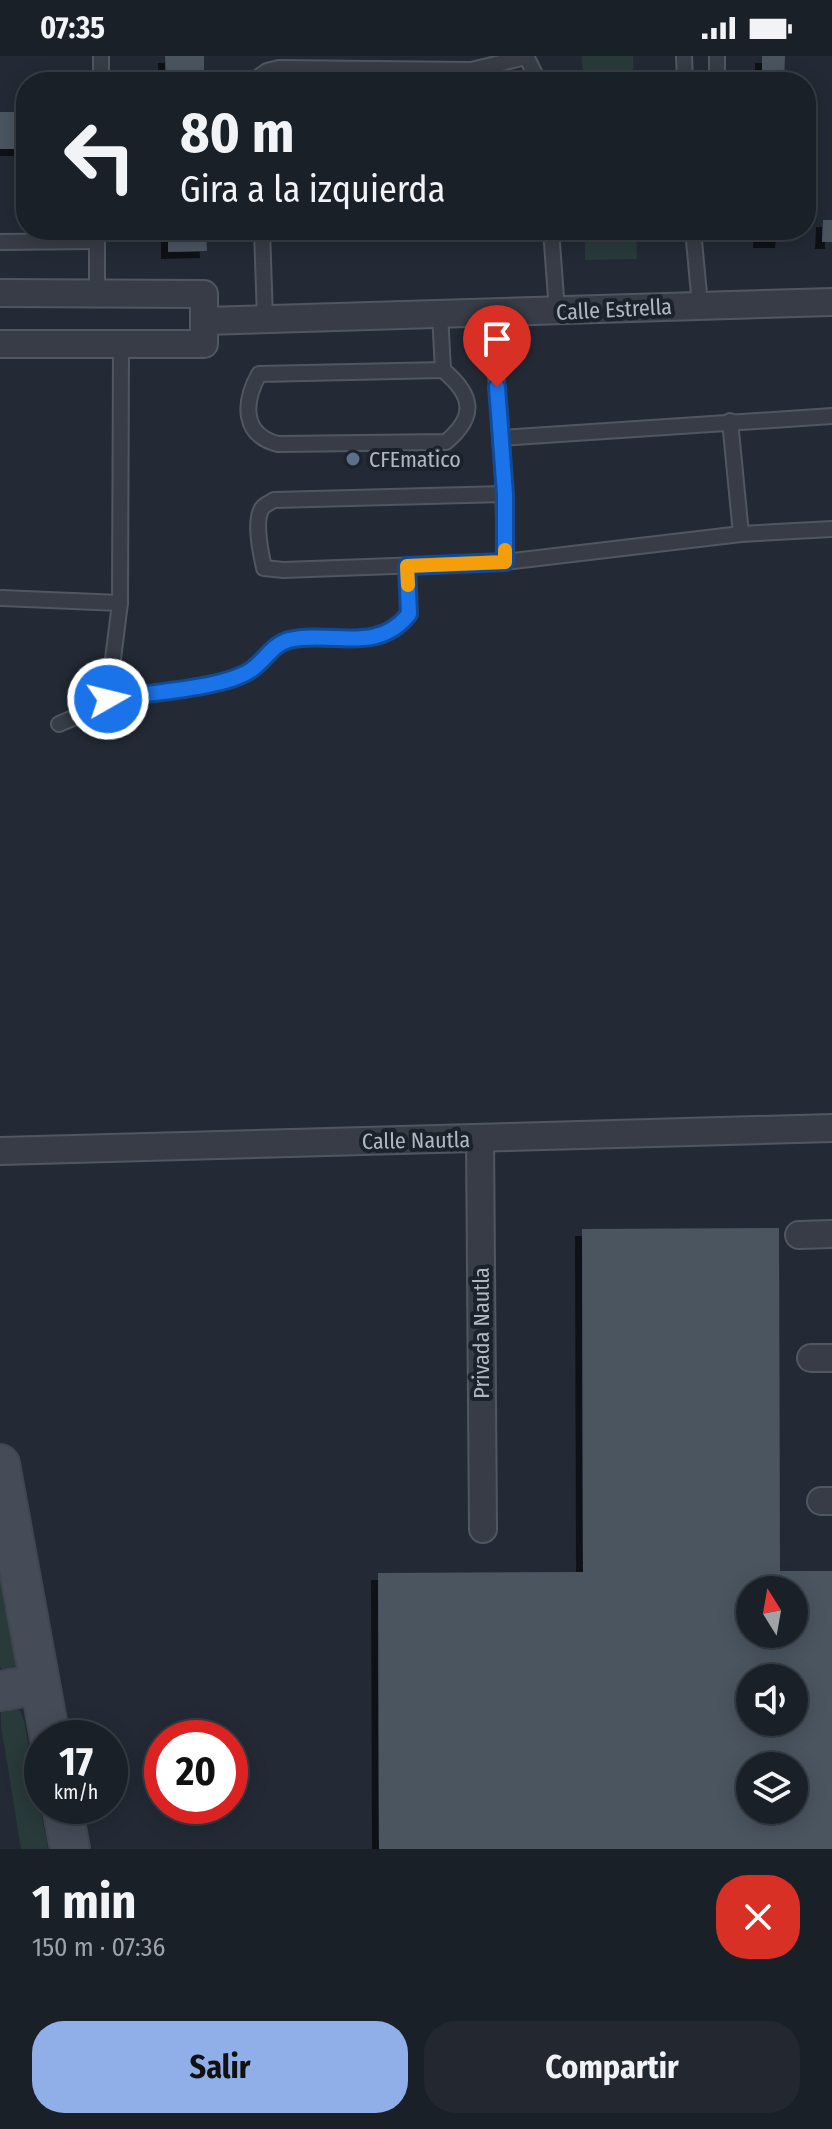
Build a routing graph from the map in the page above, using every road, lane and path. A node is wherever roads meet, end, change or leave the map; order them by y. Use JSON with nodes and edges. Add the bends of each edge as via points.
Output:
{"nodes":[{"id":1,"x":526,"y":57,"type":"edge"},
{"id":2,"x":266,"y":72,"type":"edge"},
{"id":3,"x":27,"y":240,"type":"edge"},
{"id":4,"x":96,"y":240,"type":"edge"},
{"id":5,"x":262,"y":240,"type":"edge"},
{"id":6,"x":552,"y":240,"type":"edge"},
{"id":7,"x":694,"y":240,"type":"edge"},
{"id":8,"x":0,"y":242,"type":"edge"},
{"id":9,"x":0,"y":293,"type":"edge"},
{"id":10,"x":97,"y":293,"type":"junction"},
{"id":11,"x":832,"y":302,"type":"edge"},
{"id":12,"x":700,"y":305,"type":"junction"},
{"id":13,"x":557,"y":311,"type":"junction"},
{"id":14,"x":490,"y":313,"type":"junction"},
{"id":15,"x":440,"y":314,"type":"junction"},
{"id":16,"x":265,"y":319,"type":"junction"},
{"id":17,"x":204,"y":332,"type":"junction"},
{"id":18,"x":0,"y":344,"type":"edge"},
{"id":19,"x":121,"y":344,"type":"junction"},
{"id":20,"x":443,"y":370,"type":"junction"},
{"id":21,"x":832,"y":416,"type":"edge"},
{"id":22,"x":730,"y":421,"type":"junction"},
{"id":23,"x":502,"y":438,"type":"junction"},
{"id":24,"x":505,"y":494,"type":"junction"},
{"id":25,"x":832,"y":529,"type":"edge"},
{"id":26,"x":741,"y":534,"type":"junction"},
{"id":27,"x":505,"y":562,"type":"junction"},
{"id":28,"x":407,"y":566,"type":"junction"},
{"id":29,"x":2,"y":598,"type":"edge"},
{"id":30,"x":120,"y":603,"type":"junction"},
{"id":31,"x":108,"y":699,"type":"junction"},
{"id":32,"x":59,"y":724,"type":"dead end"},
{"id":33,"x":832,"y":1128,"type":"edge"},
{"id":34,"x":480,"y":1138,"type":"junction"},
{"id":35,"x":0,"y":1151,"type":"edge"},
{"id":36,"x":832,"y":1234,"type":"edge"},
{"id":37,"x":799,"y":1235,"type":"dead end"},
{"id":38,"x":0,"y":1464,"type":"edge"},
{"id":39,"x":483,"y":1529,"type":"dead end"},
{"id":40,"x":40,"y":1684,"type":"junction"},
{"id":41,"x":0,"y":1691,"type":"edge"},
{"id":42,"x":47,"y":1720,"type":"edge"},
{"id":43,"x":65,"y":1824,"type":"edge"},
{"id":44,"x":70,"y":1849,"type":"edge"}],
"edges":[{"from":1,"to":2,"type":"lane","via":[[471,70]]},
{"from":3,"to":8,"type":"lane"},
{"from":4,"to":10,"type":"lane"},
{"from":5,"to":16,"type":"lane"},
{"from":6,"to":13,"type":"lane"},
{"from":7,"to":12,"type":"lane"},
{"from":9,"to":10,"type":"street"},
{"from":10,"to":17,"type":"street","via":[[204,294]]},
{"from":11,"to":12,"type":"street","name":"Calle Estrella"},
{"from":12,"to":13,"type":"street","name":"Calle Estrella"},
{"from":13,"to":14,"type":"street","name":"Calle Estrella"},
{"from":14,"to":15,"type":"street","name":"Calle Estrella"},
{"from":14,"to":23,"type":"lane"},
{"from":15,"to":16,"type":"street","name":"Calle Estrella"},
{"from":15,"to":20,"type":"lane"},
{"from":16,"to":17,"type":"street","name":"Calle Estrella"},
{"from":17,"to":19,"type":"street","name":"Calle Estrella"},
{"from":18,"to":19,"type":"street","name":"Calle Estrella"},
{"from":19,"to":30,"type":"lane"},
{"from":20,"to":20,"type":"lane","via":[[259,374],[249,391],[250,424],[262,440],[278,444],[446,442],[464,427],[468,406],[459,383]]},
{"from":21,"to":22,"type":"lane"},
{"from":22,"to":23,"type":"lane"},
{"from":22,"to":26,"type":"lane"},
{"from":23,"to":24,"type":"lane"},
{"from":24,"to":27,"type":"lane"},
{"from":24,"to":28,"type":"lane","via":[[274,500],[258,517],[264,568]]},
{"from":25,"to":26,"type":"lane"},
{"from":26,"to":27,"type":"lane"},
{"from":27,"to":28,"type":"lane"},
{"from":28,"to":31,"type":"lane","via":[[409,614],[399,627],[377,637],[293,639],[279,643],[248,673],[222,682]]},
{"from":29,"to":30,"type":"lane"},
{"from":30,"to":31,"type":"lane"},
{"from":31,"to":32,"type":"lane"},
{"from":33,"to":34,"type":"street","name":"Calle Nautla"},
{"from":34,"to":35,"type":"street","name":"Calle Nautla"},
{"from":34,"to":39,"type":"street","name":"Privada Nautla"},
{"from":36,"to":37,"type":"street"},
{"from":38,"to":40,"type":"main road"},
{"from":40,"to":41,"type":"main road"},
{"from":40,"to":42,"type":"main road"},
{"from":43,"to":44,"type":"main road"}]}
